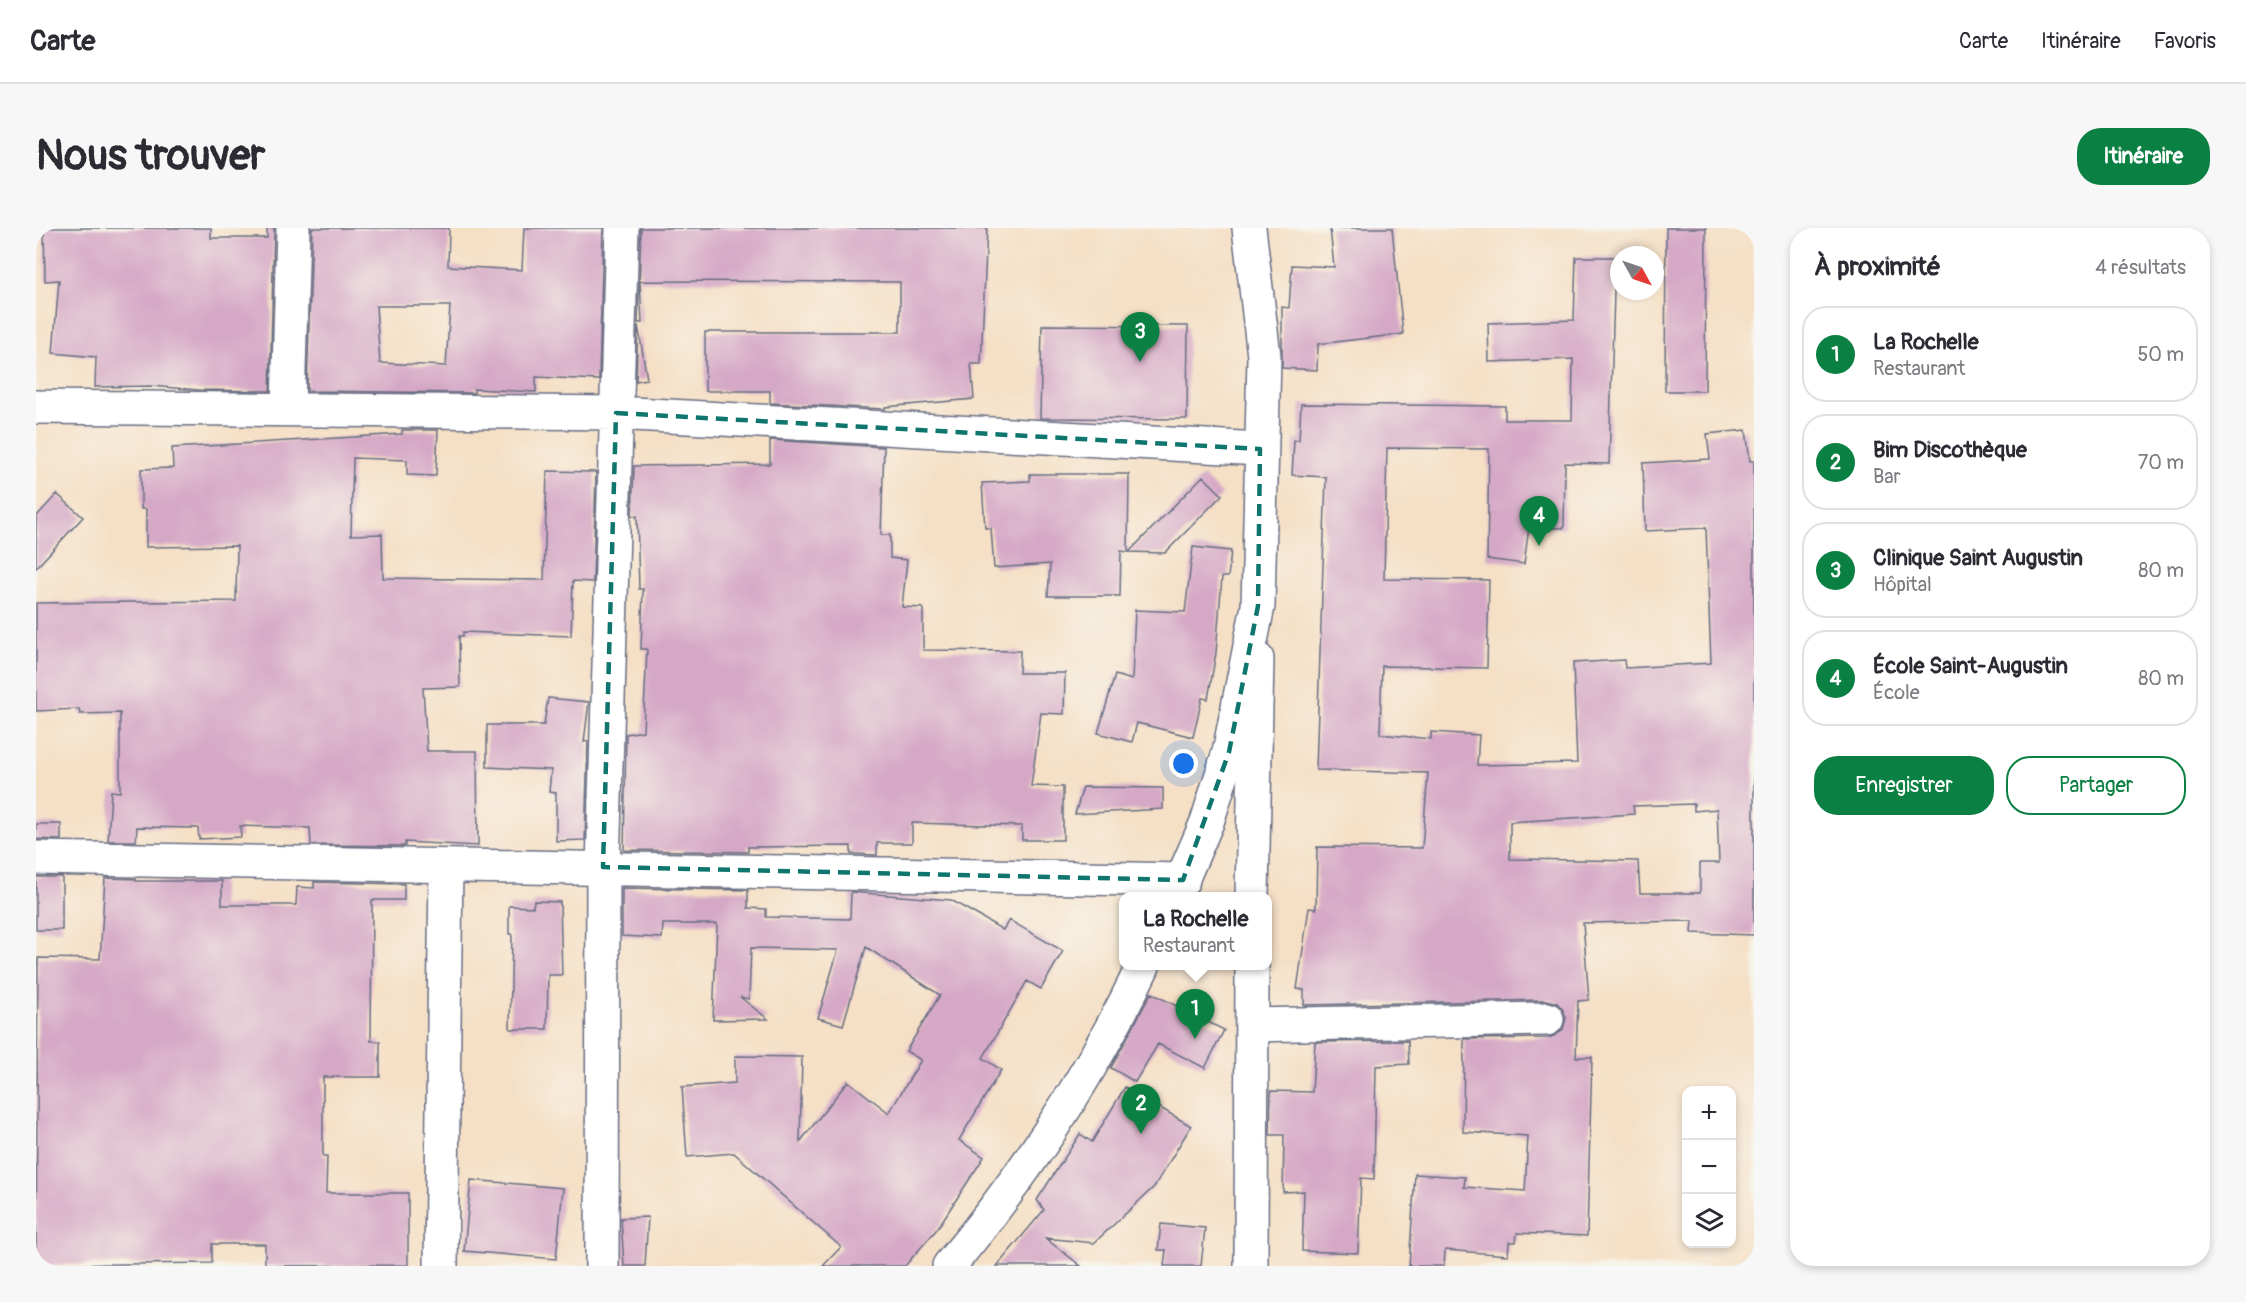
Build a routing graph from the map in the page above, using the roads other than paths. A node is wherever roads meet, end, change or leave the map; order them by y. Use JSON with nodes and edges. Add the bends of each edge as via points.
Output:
{"nodes":[{"id":1,"x":293,"y":228,"type":"edge"},
{"id":2,"x":622,"y":228,"type":"edge"},
{"id":3,"x":1249,"y":228,"type":"edge"},
{"id":4,"x":36,"y":407,"type":"edge"},
{"id":5,"x":288,"y":408,"type":"junction"},
{"id":6,"x":616,"y":413,"type":"junction"},
{"id":7,"x":1260,"y":449,"type":"junction"},
{"id":8,"x":1258,"y":606,"type":"junction"},
{"id":9,"x":36,"y":858,"type":"edge"},
{"id":10,"x":446,"y":867,"type":"junction"},
{"id":11,"x":603,"y":867,"type":"junction"},
{"id":12,"x":1179,"y":888,"type":"edge"},
{"id":13,"x":1252,"y":892,"type":"edge"},
{"id":14,"x":1141,"y":970,"type":"edge"},
{"id":15,"x":1252,"y":970,"type":"edge"},
{"id":16,"x":1547,"y":1019,"type":"dead end"},
{"id":17,"x":1252,"y":1025,"type":"junction"},
{"id":18,"x":441,"y":1266,"type":"edge"},
{"id":19,"x":602,"y":1266,"type":"edge"},
{"id":20,"x":949,"y":1266,"type":"edge"},
{"id":21,"x":1251,"y":1266,"type":"edge"}],
"edges":[{"from":1,"to":5,"type":"street"},
{"from":2,"to":6,"type":"street"},
{"from":3,"to":7,"type":"street","via":[[1264,356]]},
{"from":4,"to":5,"type":"street"},
{"from":5,"to":6,"type":"street"},
{"from":6,"to":7,"type":"street"},
{"from":6,"to":11,"type":"street"},
{"from":7,"to":8,"type":"street"},
{"from":8,"to":12,"type":"street","via":[[1229,752],[1207,822]]},
{"from":8,"to":13,"type":"street"},
{"from":9,"to":10,"type":"street"},
{"from":10,"to":11,"type":"street"},
{"from":10,"to":18,"type":"street"},
{"from":11,"to":12,"type":"street"},
{"from":11,"to":19,"type":"street"},
{"from":14,"to":20,"type":"street","via":[[1071,1101],[998,1208]]},
{"from":15,"to":17,"type":"street"},
{"from":16,"to":17,"type":"street"},
{"from":17,"to":21,"type":"street"}]}
